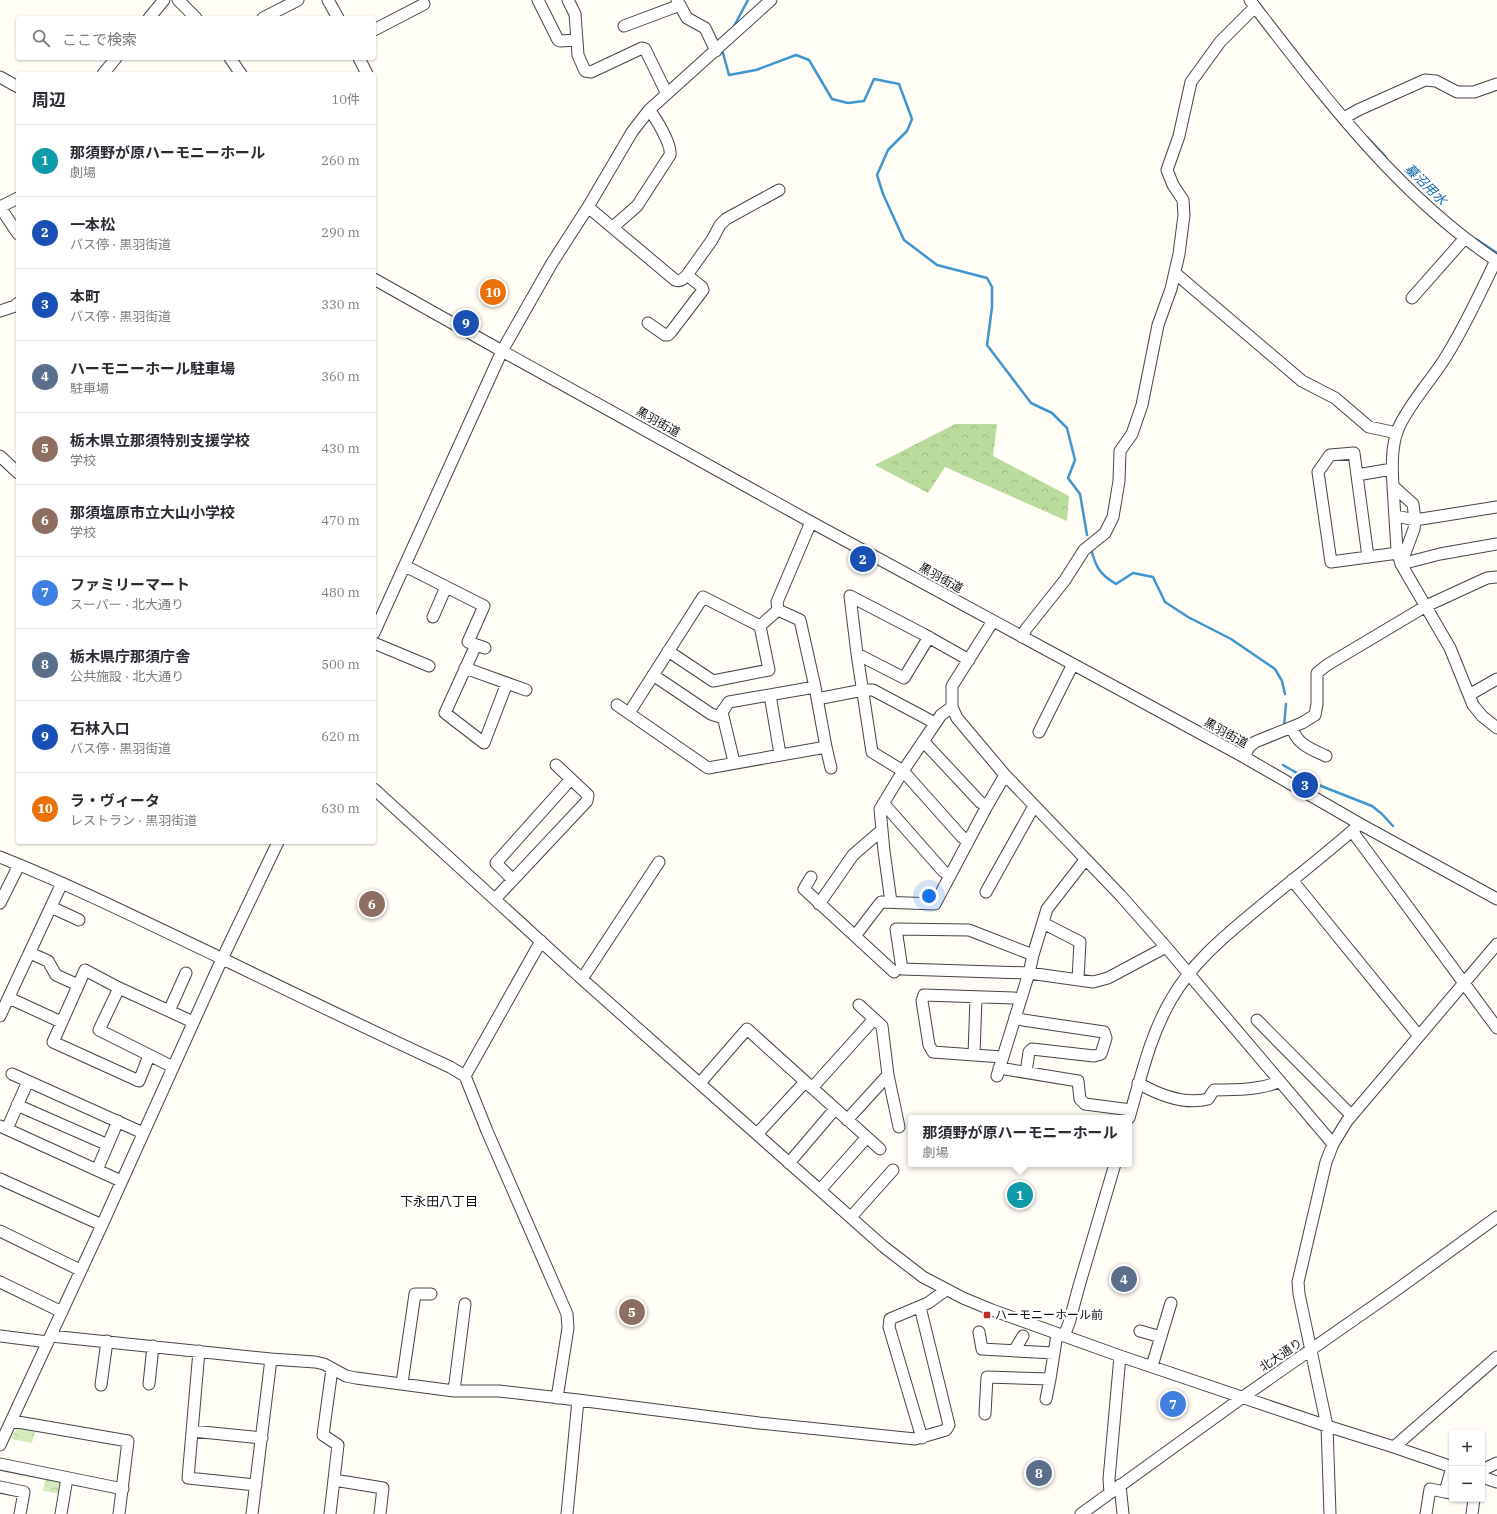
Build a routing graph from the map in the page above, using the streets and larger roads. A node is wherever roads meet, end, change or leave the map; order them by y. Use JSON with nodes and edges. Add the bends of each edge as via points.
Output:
{"nodes":[{"id":1,"x":164,"y":0,"type":"edge"},
{"id":2,"x":178,"y":0,"type":"edge"},
{"id":3,"x":298,"y":0,"type":"edge"},
{"id":4,"x":538,"y":0,"type":"edge"},
{"id":5,"x":568,"y":0,"type":"edge"},
{"id":6,"x":771,"y":0,"type":"edge"},
{"id":7,"x":333,"y":2,"type":"edge"},
{"id":8,"x":678,"y":2,"type":"edge"},
{"id":9,"x":424,"y":4,"type":"dead end"},
{"id":10,"x":1253,"y":4,"type":"edge"},
{"id":11,"x":151,"y":16,"type":"edge"},
{"id":12,"x":194,"y":16,"type":"edge"},
{"id":13,"x":267,"y":16,"type":"edge"},
{"id":14,"x":337,"y":16,"type":"edge"},
{"id":15,"x":624,"y":26,"type":"dead end"},
{"id":16,"x":376,"y":29,"type":"edge"},
{"id":17,"x":577,"y":40,"type":"junction"},
{"id":18,"x":716,"y":51,"type":"junction"},
{"id":19,"x":114,"y":60,"type":"edge"},
{"id":20,"x":231,"y":60,"type":"edge"},
{"id":21,"x":360,"y":60,"type":"edge"},
{"id":22,"x":105,"y":72,"type":"edge"},
{"id":23,"x":240,"y":72,"type":"edge"},
{"id":24,"x":366,"y":72,"type":"edge"},
{"id":25,"x":0,"y":77,"type":"edge"},
{"id":26,"x":1497,"y":84,"type":"edge"},
{"id":27,"x":16,"y":86,"type":"edge"},
{"id":28,"x":667,"y":94,"type":"junction"},
{"id":29,"x":649,"y":110,"type":"junction"},
{"id":30,"x":1344,"y":118,"type":"junction"},
{"id":31,"x":779,"y":190,"type":"dead end"},
{"id":32,"x":16,"y":199,"type":"edge"},
{"id":33,"x":0,"y":207,"type":"edge"},
{"id":34,"x":588,"y":207,"type":"junction"},
{"id":35,"x":613,"y":227,"type":"junction"},
{"id":36,"x":16,"y":231,"type":"edge"},
{"id":37,"x":1465,"y":238,"type":"junction"},
{"id":38,"x":1496,"y":260,"type":"edge"},
{"id":39,"x":1175,"y":273,"type":"junction"},
{"id":40,"x":687,"y":275,"type":"junction"},
{"id":41,"x":376,"y":281,"type":"edge"},
{"id":42,"x":1412,"y":298,"type":"dead end"},
{"id":43,"x":16,"y":305,"type":"edge"},
{"id":44,"x":0,"y":311,"type":"edge"},
{"id":45,"x":648,"y":323,"type":"dead end"},
{"id":46,"x":502,"y":351,"type":"junction"},
{"id":47,"x":1397,"y":433,"type":"junction"},
{"id":48,"x":0,"y":456,"type":"edge"},
{"id":49,"x":1392,"y":469,"type":"junction"},
{"id":50,"x":16,"y":471,"type":"edge"},
{"id":51,"x":1357,"y":475,"type":"junction"},
{"id":52,"x":1394,"y":486,"type":"junction"},
{"id":53,"x":1497,"y":507,"type":"edge"},
{"id":54,"x":1396,"y":516,"type":"junction"},
{"id":55,"x":1415,"y":520,"type":"junction"},
{"id":56,"x":811,"y":522,"type":"junction"},
{"id":57,"x":1497,"y":544,"type":"edge"},
{"id":58,"x":1368,"y":557,"type":"junction"},
{"id":59,"x":1399,"y":559,"type":"junction"},
{"id":60,"x":405,"y":566,"type":"junction"},
{"id":61,"x":1497,"y":577,"type":"edge"},
{"id":62,"x":446,"y":587,"type":"junction"},
{"id":63,"x":1426,"y":606,"type":"junction"},
{"id":64,"x":778,"y":610,"type":"junction"},
{"id":65,"x":433,"y":617,"type":"dead end"},
{"id":66,"x":993,"y":621,"type":"junction"},
{"id":67,"x":760,"y":626,"type":"junction"},
{"id":68,"x":376,"y":629,"type":"edge"},
{"id":69,"x":1022,"y":636,"type":"junction"},
{"id":70,"x":929,"y":637,"type":"junction"},
{"id":71,"x":376,"y":644,"type":"edge"},
{"id":72,"x":668,"y":651,"type":"junction"},
{"id":73,"x":857,"y":654,"type":"junction"},
{"id":74,"x":969,"y":660,"type":"junction"},
{"id":75,"x":1073,"y":664,"type":"junction"},
{"id":76,"x":429,"y":666,"type":"dead end"},
{"id":77,"x":465,"y":668,"type":"junction"},
{"id":78,"x":653,"y":675,"type":"junction"},
{"id":79,"x":1497,"y":679,"type":"edge"},
{"id":80,"x":507,"y":683,"type":"junction"},
{"id":81,"x":815,"y":687,"type":"junction"},
{"id":82,"x":526,"y":690,"type":"dead end"},
{"id":83,"x":863,"y":690,"type":"junction"},
{"id":84,"x":770,"y":695,"type":"junction"},
{"id":85,"x":1469,"y":695,"type":"junction"},
{"id":86,"x":817,"y":699,"type":"junction"},
{"id":87,"x":617,"y":705,"type":"dead end"},
{"id":88,"x":952,"y":707,"type":"junction"},
{"id":89,"x":629,"y":713,"type":"junction"},
{"id":90,"x":723,"y":718,"type":"junction"},
{"id":91,"x":935,"y":723,"type":"junction"},
{"id":92,"x":1292,"y":727,"type":"junction"},
{"id":93,"x":1497,"y":728,"type":"edge"},
{"id":94,"x":1039,"y":732,"type":"dead end"},
{"id":95,"x":923,"y":741,"type":"junction"},
{"id":96,"x":826,"y":746,"type":"junction"},
{"id":97,"x":780,"y":754,"type":"junction"},
{"id":98,"x":1326,"y":756,"type":"dead end"},
{"id":99,"x":1244,"y":757,"type":"junction"},
{"id":100,"x":734,"y":762,"type":"junction"},
{"id":101,"x":556,"y":765,"type":"dead end"},
{"id":102,"x":831,"y":768,"type":"dead end"},
{"id":103,"x":903,"y":772,"type":"junction"},
{"id":104,"x":1005,"y":775,"type":"junction"},
{"id":105,"x":571,"y":779,"type":"junction"},
{"id":106,"x":376,"y":791,"type":"edge"},
{"id":107,"x":884,"y":804,"type":"junction"},
{"id":108,"x":987,"y":806,"type":"junction"},
{"id":109,"x":1034,"y":806,"type":"junction"},
{"id":110,"x":1356,"y":827,"type":"junction"},
{"id":111,"x":882,"y":830,"type":"junction"},
{"id":112,"x":968,"y":842,"type":"junction"},
{"id":113,"x":277,"y":844,"type":"edge"},
{"id":114,"x":0,"y":857,"type":"edge"},
{"id":115,"x":1085,"y":860,"type":"junction"},
{"id":116,"x":659,"y":862,"type":"dead end"},
{"id":117,"x":19,"y":864,"type":"junction"},
{"id":118,"x":950,"y":876,"type":"junction"},
{"id":119,"x":811,"y":877,"type":"dead end"},
{"id":120,"x":513,"y":880,"type":"junction"},
{"id":121,"x":1292,"y":880,"type":"junction"},
{"id":122,"x":62,"y":883,"type":"junction"},
{"id":123,"x":986,"y":892,"type":"dead end"},
{"id":124,"x":1497,"y":899,"type":"edge"},
{"id":125,"x":495,"y":900,"type":"junction"},
{"id":126,"x":891,"y":902,"type":"junction"},
{"id":127,"x":0,"y":903,"type":"edge"},
{"id":128,"x":819,"y":904,"type":"junction"},
{"id":129,"x":52,"y":907,"type":"junction"},
{"id":130,"x":79,"y":920,"type":"dead end"},
{"id":131,"x":1043,"y":923,"type":"junction"},
{"id":132,"x":855,"y":936,"type":"junction"},
{"id":133,"x":541,"y":941,"type":"junction"},
{"id":134,"x":1497,"y":944,"type":"edge"},
{"id":135,"x":1166,"y":947,"type":"junction"},
{"id":136,"x":30,"y":953,"type":"junction"},
{"id":137,"x":1033,"y":955,"type":"junction"},
{"id":138,"x":222,"y":959,"type":"junction"},
{"id":139,"x":894,"y":972,"type":"dead end"},
{"id":140,"x":186,"y":973,"type":"dead end"},
{"id":141,"x":1188,"y":973,"type":"junction"},
{"id":142,"x":1029,"y":974,"type":"junction"},
{"id":143,"x":582,"y":979,"type":"junction"},
{"id":144,"x":1078,"y":979,"type":"junction"},
{"id":145,"x":1463,"y":984,"type":"junction"},
{"id":146,"x":78,"y":985,"type":"junction"},
{"id":147,"x":119,"y":988,"type":"junction"},
{"id":148,"x":976,"y":997,"type":"junction"},
{"id":149,"x":9,"y":998,"type":"junction"},
{"id":150,"x":1020,"y":1000,"type":"junction"},
{"id":151,"x":859,"y":1005,"type":"dead end"},
{"id":152,"x":169,"y":1011,"type":"junction"},
{"id":153,"x":0,"y":1016,"type":"edge"},
{"id":154,"x":1015,"y":1017,"type":"junction"},
{"id":155,"x":874,"y":1019,"type":"junction"},
{"id":156,"x":1257,"y":1020,"type":"dead end"},
{"id":157,"x":62,"y":1022,"type":"junction"},
{"id":158,"x":193,"y":1022,"type":"junction"},
{"id":159,"x":1497,"y":1028,"type":"edge"},
{"id":160,"x":1419,"y":1036,"type":"junction"},
{"id":161,"x":974,"y":1055,"type":"junction"},
{"id":162,"x":149,"y":1056,"type":"junction"},
{"id":163,"x":1002,"y":1056,"type":"junction"},
{"id":164,"x":173,"y":1067,"type":"junction"},
{"id":165,"x":1026,"y":1072,"type":"junction"},
{"id":166,"x":12,"y":1074,"type":"dead end"},
{"id":167,"x":888,"y":1075,"type":"junction"},
{"id":168,"x":465,"y":1076,"type":"junction"},
{"id":169,"x":28,"y":1081,"type":"junction"},
{"id":170,"x":1280,"y":1081,"type":"junction"},
{"id":171,"x":700,"y":1083,"type":"junction"},
{"id":172,"x":1138,"y":1083,"type":"junction"},
{"id":173,"x":809,"y":1085,"type":"junction"},
{"id":174,"x":17,"y":1105,"type":"junction"},
{"id":175,"x":835,"y":1109,"type":"junction"},
{"id":176,"x":1130,"y":1114,"type":"edge"},
{"id":177,"x":1351,"y":1115,"type":"junction"},
{"id":178,"x":847,"y":1120,"type":"junction"},
{"id":179,"x":118,"y":1121,"type":"junction"},
{"id":180,"x":3,"y":1127,"type":"edge"},
{"id":181,"x":900,"y":1127,"type":"dead end"},
{"id":182,"x":143,"y":1133,"type":"junction"},
{"id":183,"x":757,"y":1134,"type":"junction"},
{"id":184,"x":867,"y":1137,"type":"junction"},
{"id":185,"x":1333,"y":1144,"type":"junction"},
{"id":186,"x":108,"y":1145,"type":"junction"},
{"id":187,"x":880,"y":1149,"type":"dead end"},
{"id":188,"x":789,"y":1163,"type":"junction"},
{"id":189,"x":1114,"y":1167,"type":"edge"},
{"id":190,"x":97,"y":1170,"type":"junction"},
{"id":191,"x":893,"y":1170,"type":"dead end"},
{"id":192,"x":0,"y":1179,"type":"edge"},
{"id":193,"x":122,"y":1181,"type":"junction"},
{"id":194,"x":820,"y":1190,"type":"junction"},
{"id":195,"x":851,"y":1217,"type":"junction"},
{"id":196,"x":1497,"y":1217,"type":"edge"},
{"id":197,"x":102,"y":1225,"type":"junction"},
{"id":198,"x":0,"y":1231,"type":"edge"},
{"id":199,"x":80,"y":1270,"type":"junction"},
{"id":200,"x":0,"y":1282,"type":"edge"},
{"id":201,"x":946,"y":1290,"type":"junction"},
{"id":202,"x":431,"y":1294,"type":"dead end"},
{"id":203,"x":1170,"y":1303,"type":"dead end"},
{"id":204,"x":465,"y":1304,"type":"dead end"},
{"id":205,"x":920,"y":1307,"type":"junction"},
{"id":206,"x":62,"y":1312,"type":"junction"},
{"id":207,"x":1140,"y":1331,"type":"dead end"},
{"id":208,"x":979,"y":1332,"type":"dead end"},
{"id":209,"x":1061,"y":1335,"type":"junction"},
{"id":210,"x":0,"y":1336,"type":"edge"},
{"id":211,"x":1023,"y":1336,"type":"dead end"},
{"id":212,"x":1161,"y":1337,"type":"junction"},
{"id":213,"x":49,"y":1339,"type":"junction"},
{"id":214,"x":107,"y":1342,"type":"junction"},
{"id":215,"x":153,"y":1346,"type":"junction"},
{"id":216,"x":1312,"y":1350,"type":"junction"},
{"id":217,"x":199,"y":1351,"type":"junction"},
{"id":218,"x":1014,"y":1351,"type":"junction"},
{"id":219,"x":1054,"y":1353,"type":"junction"},
{"id":220,"x":1120,"y":1356,"type":"junction"},
{"id":221,"x":1497,"y":1357,"type":"edge"},
{"id":222,"x":271,"y":1359,"type":"junction"},
{"id":223,"x":1152,"y":1366,"type":"junction"},
{"id":224,"x":332,"y":1368,"type":"junction"},
{"id":225,"x":1050,"y":1379,"type":"junction"},
{"id":226,"x":402,"y":1383,"type":"junction"},
{"id":227,"x":149,"y":1384,"type":"dead end"},
{"id":228,"x":101,"y":1385,"type":"dead end"},
{"id":229,"x":454,"y":1391,"type":"junction"},
{"id":230,"x":1243,"y":1397,"type":"junction"},
{"id":231,"x":557,"y":1398,"type":"junction"},
{"id":232,"x":1046,"y":1399,"type":"dead end"},
{"id":233,"x":578,"y":1400,"type":"junction"},
{"id":234,"x":985,"y":1414,"type":"dead end"},
{"id":235,"x":12,"y":1421,"type":"junction"},
{"id":236,"x":1327,"y":1426,"type":"junction"},
{"id":237,"x":192,"y":1431,"type":"junction"},
{"id":238,"x":262,"y":1438,"type":"junction"},
{"id":239,"x":922,"y":1438,"type":"junction"},
{"id":240,"x":0,"y":1445,"type":"edge"},
{"id":241,"x":1394,"y":1447,"type":"junction"},
{"id":242,"x":1497,"y":1463,"type":"edge"},
{"id":243,"x":0,"y":1464,"type":"edge"},
{"id":244,"x":1449,"y":1466,"type":"edge"},
{"id":245,"x":1485,"y":1469,"type":"edge"},
{"id":246,"x":67,"y":1478,"type":"junction"},
{"id":247,"x":1485,"y":1478,"type":"edge"},
{"id":248,"x":334,"y":1480,"type":"junction"},
{"id":249,"x":1497,"y":1482,"type":"edge"},
{"id":250,"x":256,"y":1485,"type":"junction"},
{"id":251,"x":1120,"y":1485,"type":"junction"},
{"id":252,"x":0,"y":1487,"type":"edge"},
{"id":253,"x":122,"y":1489,"type":"junction"},
{"id":254,"x":1448,"y":1492,"type":"edge"},
{"id":255,"x":1110,"y":1493,"type":"junction"},
{"id":256,"x":1474,"y":1502,"type":"edge"},
{"id":257,"x":20,"y":1514,"type":"edge"},
{"id":258,"x":61,"y":1514,"type":"edge"},
{"id":259,"x":119,"y":1514,"type":"edge"},
{"id":260,"x":252,"y":1514,"type":"edge"},
{"id":261,"x":330,"y":1514,"type":"edge"},
{"id":262,"x":380,"y":1514,"type":"edge"},
{"id":263,"x":567,"y":1514,"type":"edge"},
{"id":264,"x":1080,"y":1514,"type":"edge"},
{"id":265,"x":1123,"y":1514,"type":"edge"},
{"id":266,"x":1330,"y":1514,"type":"edge"},
{"id":267,"x":1426,"y":1514,"type":"edge"},
{"id":268,"x":1472,"y":1514,"type":"edge"}],
"edges":[{"from":1,"to":11,"type":"street"},
{"from":2,"to":12,"type":"street"},
{"from":3,"to":13,"type":"street"},
{"from":4,"to":17,"type":"street","via":[[558,40]]},
{"from":5,"to":17,"type":"street","via":[[574,14]]},
{"from":6,"to":18,"type":"street"},
{"from":7,"to":14,"type":"street"},
{"from":8,"to":15,"type":"street"},
{"from":8,"to":18,"type":"street","via":[[690,21],[705,28]]},
{"from":9,"to":16,"type":"street"},
{"from":10,"to":30,"type":"street"},
{"from":10,"to":39,"type":"street","via":[[1220,42],[1191,82],[1167,170],[1182,200],[1184,215]]},
{"from":17,"to":28,"type":"street","via":[[578,55],[587,73],[639,48],[645,49]]},
{"from":18,"to":28,"type":"street"},
{"from":19,"to":22,"type":"street"},
{"from":20,"to":23,"type":"street"},
{"from":21,"to":24,"type":"street"},
{"from":25,"to":27,"type":"street"},
{"from":26,"to":30,"type":"street","via":[[1474,92],[1457,92],[1436,81],[1425,80]]},
{"from":28,"to":29,"type":"street"},
{"from":29,"to":34,"type":"street","via":[[632,132]]},
{"from":29,"to":35,"type":"street","via":[[670,149],[670,155],[637,206]]},
{"from":30,"to":37,"type":"street","via":[[1378,158]]},
{"from":31,"to":40,"type":"street","via":[[726,219]]},
{"from":32,"to":33,"type":"street"},
{"from":33,"to":36,"type":"street"},
{"from":34,"to":35,"type":"street"},
{"from":34,"to":46,"type":"street","via":[[552,263]]},
{"from":35,"to":40,"type":"street","via":[[675,280],[682,280]]},
{"from":37,"to":38,"type":"street"},
{"from":37,"to":42,"type":"street"},
{"from":38,"to":47,"type":"street","via":[[1471,313]]},
{"from":39,"to":47,"type":"street","via":[[1302,381],[1335,398],[1369,427]]},
{"from":39,"to":69,"type":"street","via":[[1172,289],[1158,325],[1142,405],[1132,434],[1120,451],[1119,481],[1112,516],[1105,534],[1084,550],[1065,580]]},
{"from":40,"to":45,"type":"street","via":[[703,290],[671,332],[665,335]]},
{"from":41,"to":46,"type":"street","name":"黒羽街道"},
{"from":43,"to":44,"type":"street"},
{"from":46,"to":56,"type":"street","name":"黒羽街道"},
{"from":46,"to":60,"type":"street"},
{"from":47,"to":49,"type":"street"},
{"from":48,"to":50,"type":"street"},
{"from":49,"to":51,"type":"street"},
{"from":49,"to":52,"type":"street"},
{"from":51,"to":58,"type":"street"},
{"from":51,"to":58,"type":"street","via":[[1354,453],[1330,455],[1318,472],[1331,562]]},
{"from":52,"to":54,"type":"street"},
{"from":52,"to":55,"type":"street","via":[[1413,504]]},
{"from":53,"to":55,"type":"street"},
{"from":54,"to":55,"type":"street"},
{"from":54,"to":59,"type":"street"},
{"from":55,"to":59,"type":"street","via":[[1414,529]]},
{"from":56,"to":64,"type":"street","via":[[777,602]]},
{"from":56,"to":66,"type":"street","name":"黒羽街道"},
{"from":57,"to":59,"type":"street"},
{"from":58,"to":59,"type":"street"},
{"from":59,"to":63,"type":"street"},
{"from":60,"to":62,"type":"street"},
{"from":60,"to":68,"type":"street"},
{"from":61,"to":63,"type":"street","via":[[1487,578]]},
{"from":62,"to":65,"type":"street"},
{"from":62,"to":77,"type":"street","via":[[484,606],[468,642],[480,647]]},
{"from":63,"to":85,"type":"street","via":[[1450,648]]},
{"from":63,"to":92,"type":"street","via":[[1317,673],[1318,704],[1314,715]]},
{"from":64,"to":67,"type":"street"},
{"from":64,"to":81,"type":"street","via":[[800,620]]},
{"from":66,"to":69,"type":"street","name":"黒羽街道"},
{"from":66,"to":74,"type":"street"},
{"from":67,"to":72,"type":"street","via":[[703,597]]},
{"from":67,"to":72,"type":"street","via":[[769,670],[713,681]]},
{"from":69,"to":75,"type":"street","name":"黒羽街道"},
{"from":70,"to":73,"type":"street","via":[[904,678]]},
{"from":70,"to":73,"type":"street","via":[[850,596]]},
{"from":70,"to":74,"type":"street"},
{"from":71,"to":76,"type":"street"},
{"from":72,"to":78,"type":"street"},
{"from":73,"to":83,"type":"street"},
{"from":74,"to":88,"type":"street","via":[[952,686]]},
{"from":75,"to":94,"type":"street"},
{"from":75,"to":99,"type":"street","name":"黒羽街道"},
{"from":77,"to":80,"type":"street"},
{"from":77,"to":80,"type":"street","via":[[445,713],[484,743]]},
{"from":78,"to":89,"type":"street"},
{"from":78,"to":90,"type":"street","via":[[711,714]]},
{"from":79,"to":85,"type":"street"},
{"from":80,"to":82,"type":"street"},
{"from":81,"to":84,"type":"street"},
{"from":81,"to":86,"type":"street"},
{"from":83,"to":86,"type":"street"},
{"from":83,"to":91,"type":"street","via":[[873,690]]},
{"from":83,"to":103,"type":"street","via":[[872,752]]},
{"from":84,"to":90,"type":"street","via":[[728,702],[722,712]]},
{"from":84,"to":97,"type":"street"},
{"from":85,"to":93,"type":"street","via":[[1482,716]]},
{"from":86,"to":96,"type":"street"},
{"from":87,"to":89,"type":"street"},
{"from":88,"to":91,"type":"street"},
{"from":88,"to":104,"type":"street","via":[[957,718]]},
{"from":89,"to":100,"type":"street","via":[[708,768]]},
{"from":90,"to":100,"type":"street"},
{"from":91,"to":95,"type":"street"},
{"from":92,"to":98,"type":"street","via":[[1298,741]]},
{"from":92,"to":99,"type":"street","via":[[1255,742]]},
{"from":95,"to":103,"type":"street"},
{"from":95,"to":108,"type":"street","via":[[980,802]]},
{"from":96,"to":97,"type":"street"},
{"from":96,"to":102,"type":"street"},
{"from":97,"to":100,"type":"street"},
{"from":99,"to":110,"type":"street","name":"黒羽街道"},
{"from":101,"to":105,"type":"street"},
{"from":103,"to":107,"type":"street"},
{"from":103,"to":112,"type":"street"},
{"from":104,"to":108,"type":"street"},
{"from":104,"to":109,"type":"street"},
{"from":105,"to":120,"type":"street","via":[[496,864]]},
{"from":105,"to":120,"type":"street","via":[[588,795],[587,801]]},
{"from":106,"to":125,"type":"street"},
{"from":107,"to":111,"type":"street","via":[[880,809]]},
{"from":107,"to":118,"type":"street"},
{"from":108,"to":112,"type":"street"},
{"from":109,"to":115,"type":"street"},
{"from":109,"to":123,"type":"street"},
{"from":110,"to":121,"type":"street"},
{"from":110,"to":124,"type":"street","name":"黒羽街道"},
{"from":110,"to":145,"type":"street"},
{"from":111,"to":126,"type":"street"},
{"from":111,"to":128,"type":"street","via":[[853,856]]},
{"from":112,"to":118,"type":"street"},
{"from":113,"to":138,"type":"street"},
{"from":114,"to":117,"type":"street"},
{"from":115,"to":131,"type":"street","via":[[1047,909]]},
{"from":115,"to":135,"type":"street"},
{"from":116,"to":143,"type":"street"},
{"from":117,"to":122,"type":"street"},
{"from":117,"to":127,"type":"street"},
{"from":118,"to":126,"type":"street","via":[[935,904]]},
{"from":119,"to":128,"type":"street","via":[[804,889]]},
{"from":120,"to":125,"type":"street"},
{"from":121,"to":141,"type":"street","via":[[1213,946]]},
{"from":121,"to":160,"type":"street"},
{"from":122,"to":129,"type":"street"},
{"from":122,"to":138,"type":"street"},
{"from":125,"to":133,"type":"street"},
{"from":126,"to":132,"type":"street","via":[[881,902]]},
{"from":128,"to":132,"type":"street"},
{"from":129,"to":130,"type":"street"},
{"from":129,"to":136,"type":"street"},
{"from":131,"to":137,"type":"street"},
{"from":131,"to":144,"type":"street","via":[[1080,942]]},
{"from":132,"to":139,"type":"street"},
{"from":133,"to":143,"type":"street"},
{"from":133,"to":168,"type":"street"},
{"from":134,"to":145,"type":"street"},
{"from":135,"to":141,"type":"street"},
{"from":135,"to":144,"type":"street","via":[[1108,978],[1093,982]]},
{"from":136,"to":146,"type":"street","via":[[48,961],[56,975]]},
{"from":136,"to":149,"type":"street"},
{"from":137,"to":142,"type":"street"},
{"from":137,"to":142,"type":"street","via":[[969,930],[896,929],[902,969]]},
{"from":138,"to":158,"type":"street"},
{"from":138,"to":168,"type":"street"},
{"from":140,"to":152,"type":"street"},
{"from":141,"to":170,"type":"street"},
{"from":141,"to":172,"type":"street","via":[[1163,1015]]},
{"from":142,"to":144,"type":"street"},
{"from":142,"to":150,"type":"street"},
{"from":143,"to":171,"type":"street"},
{"from":145,"to":159,"type":"street"},
{"from":145,"to":160,"type":"street"},
{"from":146,"to":147,"type":"street","via":[[85,970]]},
{"from":146,"to":157,"type":"street"},
{"from":147,"to":152,"type":"street"},
{"from":147,"to":162,"type":"street","via":[[100,1030]]},
{"from":148,"to":150,"type":"street"},
{"from":148,"to":161,"type":"street"},
{"from":148,"to":161,"type":"street","via":[[924,995],[922,1001],[929,1045],[933,1052]]},
{"from":149,"to":153,"type":"street"},
{"from":149,"to":157,"type":"street"},
{"from":150,"to":154,"type":"street"},
{"from":151,"to":155,"type":"street"},
{"from":152,"to":158,"type":"street"},
{"from":154,"to":163,"type":"street"},
{"from":154,"to":165,"type":"street","via":[[1104,1032],[1106,1038],[1101,1054],[1094,1056],[1032,1048]]},
{"from":155,"to":167,"type":"street","via":[[882,1026]]},
{"from":155,"to":173,"type":"street"},
{"from":156,"to":177,"type":"street"},
{"from":157,"to":162,"type":"street","via":[[53,1042],[139,1081]]},
{"from":158,"to":164,"type":"street"},
{"from":160,"to":177,"type":"street"},
{"from":161,"to":163,"type":"street"},
{"from":162,"to":164,"type":"street"},
{"from":163,"to":165,"type":"street","via":[[998,1072]]},
{"from":164,"to":182,"type":"street"},
{"from":165,"to":176,"type":"street","via":[[1078,1081],[1080,1099],[1085,1104]]},
{"from":166,"to":169,"type":"street"},
{"from":167,"to":178,"type":"street"},
{"from":167,"to":181,"type":"street"},
{"from":168,"to":231,"type":"street","via":[[567,1314],[568,1328]]},
{"from":169,"to":174,"type":"street"},
{"from":169,"to":179,"type":"street"},
{"from":170,"to":172,"type":"street","via":[[1266,1086],[1214,1090],[1208,1099],[1201,1101],[1182,1100],[1155,1093]]},
{"from":170,"to":185,"type":"street"},
{"from":171,"to":173,"type":"street","via":[[747,1029]]},
{"from":171,"to":183,"type":"street"},
{"from":172,"to":176,"type":"street"},
{"from":173,"to":175,"type":"street"},
{"from":173,"to":183,"type":"street"},
{"from":174,"to":180,"type":"street"},
{"from":174,"to":186,"type":"street"},
{"from":175,"to":178,"type":"street"},
{"from":175,"to":188,"type":"street"},
{"from":177,"to":185,"type":"street"},
{"from":178,"to":184,"type":"street"},
{"from":179,"to":182,"type":"street"},
{"from":179,"to":186,"type":"street"},
{"from":180,"to":190,"type":"street"},
{"from":182,"to":193,"type":"street"},
{"from":183,"to":188,"type":"street"},
{"from":184,"to":187,"type":"street"},
{"from":184,"to":194,"type":"street"},
{"from":185,"to":216,"type":"street","via":[[1326,1162],[1298,1282]]},
{"from":186,"to":190,"type":"street"},
{"from":188,"to":194,"type":"street"},
{"from":189,"to":209,"type":"street","via":[[1069,1323]]},
{"from":190,"to":193,"type":"street"},
{"from":191,"to":195,"type":"street"},
{"from":192,"to":197,"type":"street"},
{"from":193,"to":197,"type":"street"},
{"from":194,"to":195,"type":"street"},
{"from":195,"to":201,"type":"street","via":[[884,1247]]},
{"from":196,"to":216,"type":"street","name":"北大通り"},
{"from":197,"to":199,"type":"street"},
{"from":198,"to":199,"type":"street"},
{"from":199,"to":206,"type":"street"},
{"from":200,"to":206,"type":"street"},
{"from":201,"to":205,"type":"street"},
{"from":201,"to":209,"type":"street"},
{"from":202,"to":226,"type":"street","via":[[415,1294]]},
{"from":203,"to":212,"type":"street"},
{"from":204,"to":229,"type":"street"},
{"from":205,"to":239,"type":"street","via":[[949,1425],[946,1430]]},
{"from":205,"to":239,"type":"street","via":[[890,1319],[889,1327]]},
{"from":206,"to":213,"type":"street"},
{"from":207,"to":212,"type":"street"},
{"from":208,"to":218,"type":"street","via":[[982,1349]]},
{"from":209,"to":219,"type":"street"},
{"from":209,"to":220,"type":"street"},
{"from":210,"to":213,"type":"street"},
{"from":211,"to":218,"type":"street"},
{"from":212,"to":223,"type":"street"},
{"from":213,"to":214,"type":"street"},
{"from":213,"to":235,"type":"street"},
{"from":214,"to":215,"type":"street"},
{"from":214,"to":228,"type":"street"},
{"from":215,"to":217,"type":"street"},
{"from":215,"to":227,"type":"street"},
{"from":216,"to":230,"type":"street","name":"北大通り"},
{"from":216,"to":236,"type":"street"},
{"from":217,"to":222,"type":"street"},
{"from":217,"to":237,"type":"street"},
{"from":218,"to":219,"type":"street"},
{"from":219,"to":225,"type":"street"},
{"from":220,"to":223,"type":"street"},
{"from":220,"to":255,"type":"street","via":[[1109,1479]]},
{"from":221,"to":241,"type":"street"},
{"from":222,"to":224,"type":"street","via":[[315,1362]]},
{"from":222,"to":238,"type":"street"},
{"from":223,"to":230,"type":"street"},
{"from":224,"to":226,"type":"street","via":[[346,1376]]},
{"from":224,"to":248,"type":"street","via":[[323,1435],[338,1445]]},
{"from":225,"to":232,"type":"street"},
{"from":225,"to":234,"type":"street","via":[[987,1377]]},
{"from":226,"to":229,"type":"street"},
{"from":229,"to":231,"type":"street","via":[[499,1391]]},
{"from":230,"to":236,"type":"street"},
{"from":230,"to":251,"type":"street","name":"北大通り"},
{"from":231,"to":233,"type":"street"},
{"from":233,"to":239,"type":"street","via":[[767,1424]]},
{"from":233,"to":263,"type":"street"},
{"from":235,"to":240,"type":"street"},
{"from":235,"to":253,"type":"street","via":[[128,1441]]},
{"from":236,"to":241,"type":"street"},
{"from":236,"to":266,"type":"street"},
{"from":237,"to":238,"type":"street"},
{"from":237,"to":250,"type":"street","via":[[188,1478]]},
{"from":238,"to":250,"type":"street"},
{"from":241,"to":244,"type":"street"},
{"from":242,"to":245,"type":"street"},
{"from":243,"to":246,"type":"street"},
{"from":246,"to":253,"type":"street"},
{"from":246,"to":258,"type":"street"},
{"from":247,"to":249,"type":"street"},
{"from":248,"to":261,"type":"street"},
{"from":248,"to":262,"type":"street","via":[[383,1488]]},
{"from":250,"to":260,"type":"street"},
{"from":251,"to":255,"type":"street","name":"北大通り"},
{"from":251,"to":265,"type":"street"},
{"from":252,"to":257,"type":"street","via":[[24,1492]]},
{"from":253,"to":259,"type":"street"},
{"from":254,"to":267,"type":"street","via":[[1430,1489]]},
{"from":255,"to":264,"type":"street","name":"北大通り"},
{"from":256,"to":268,"type":"street"}]}
